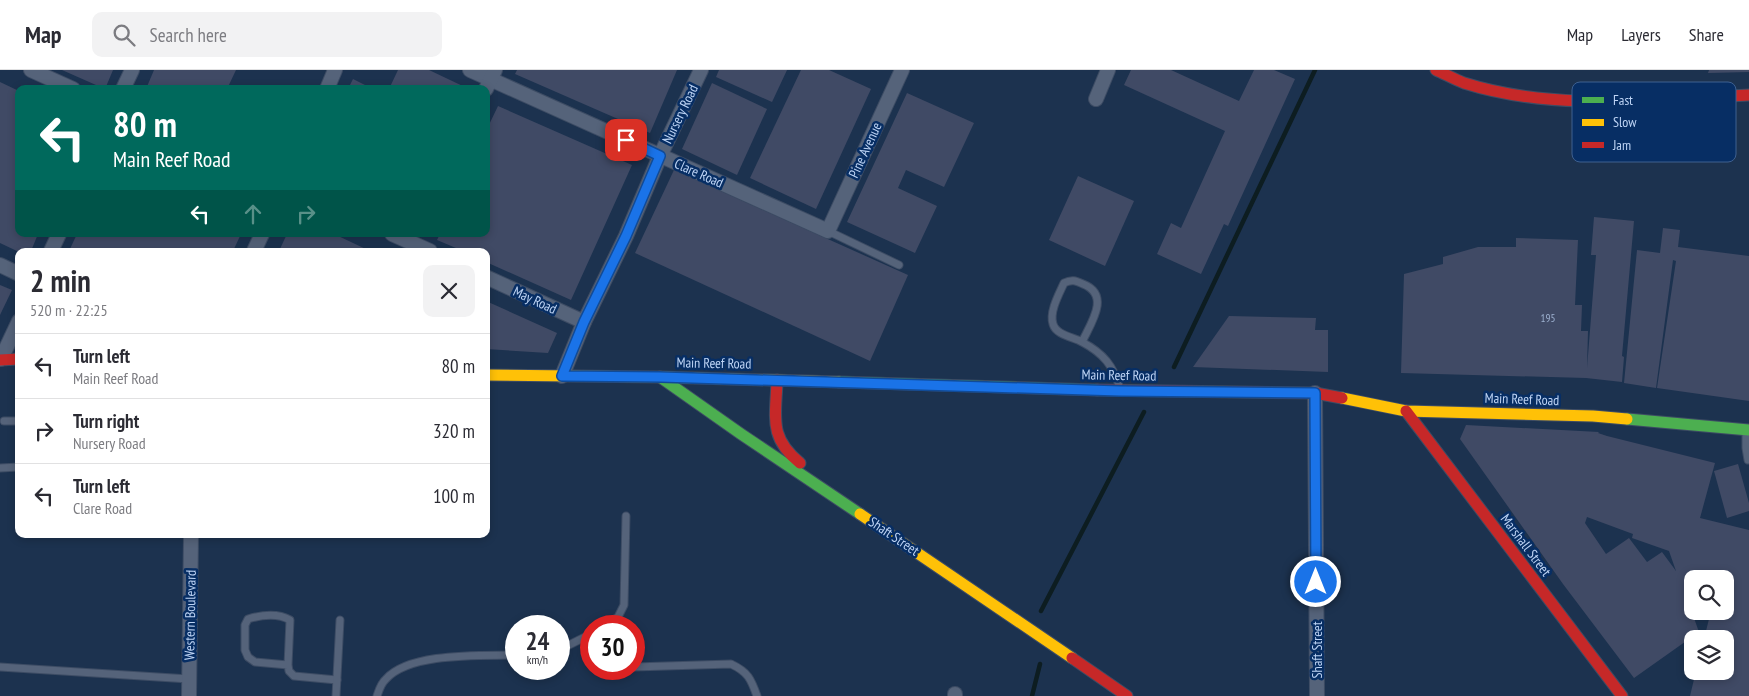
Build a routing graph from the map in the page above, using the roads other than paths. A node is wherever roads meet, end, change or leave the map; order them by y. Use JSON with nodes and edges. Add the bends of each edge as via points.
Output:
{"nodes":[{"id":1,"x":31,"y":70,"type":"edge"},
{"id":2,"x":132,"y":70,"type":"edge"},
{"id":3,"x":335,"y":70,"type":"edge"},
{"id":4,"x":470,"y":70,"type":"edge"},
{"id":5,"x":701,"y":70,"type":"edge"},
{"id":6,"x":902,"y":70,"type":"edge"},
{"id":7,"x":1108,"y":70,"type":"edge"},
{"id":8,"x":1436,"y":70,"type":"edge"},
{"id":9,"x":491,"y":79,"type":"edge"},
{"id":10,"x":64,"y":85,"type":"edge"},
{"id":11,"x":126,"y":85,"type":"edge"},
{"id":12,"x":329,"y":85,"type":"edge"},
{"id":13,"x":1749,"y":95,"type":"edge"},
{"id":14,"x":1736,"y":96,"type":"edge"},
{"id":15,"x":1096,"y":99,"type":"dead end"},
{"id":16,"x":1572,"y":101,"type":"edge"},
{"id":17,"x":660,"y":156,"type":"junction"},
{"id":18,"x":828,"y":231,"type":"junction"},
{"id":19,"x":400,"y":237,"type":"edge"},
{"id":20,"x":416,"y":243,"type":"edge"},
{"id":21,"x":0,"y":265,"type":"edge"},
{"id":22,"x":899,"y":265,"type":"dead end"},
{"id":23,"x":15,"y":272,"type":"edge"},
{"id":24,"x":490,"y":279,"type":"edge"},
{"id":25,"x":584,"y":322,"type":"junction"},
{"id":26,"x":11,"y":328,"type":"edge"},
{"id":27,"x":1082,"y":342,"type":"junction"},
{"id":28,"x":0,"y":359,"type":"edge"},
{"id":29,"x":15,"y":359,"type":"edge"},
{"id":30,"x":490,"y":375,"type":"edge"},
{"id":31,"x":562,"y":376,"type":"junction"},
{"id":32,"x":660,"y":377,"type":"junction"},
{"id":33,"x":777,"y":380,"type":"junction"},
{"id":34,"x":1120,"y":391,"type":"junction"},
{"id":35,"x":1315,"y":393,"type":"junction"},
{"id":36,"x":1406,"y":411,"type":"junction"},
{"id":37,"x":4,"y":421,"type":"dead end"},
{"id":38,"x":15,"y":421,"type":"edge"},
{"id":39,"x":1748,"y":430,"type":"edge"},
{"id":40,"x":1748,"y":460,"type":"dead end"},
{"id":41,"x":15,"y":467,"type":"edge"},
{"id":42,"x":0,"y":468,"type":"edge"},
{"id":43,"x":836,"y":498,"type":"junction"},
{"id":44,"x":626,"y":516,"type":"dead end"},
{"id":45,"x":191,"y":538,"type":"edge"},
{"id":46,"x":618,"y":615,"type":"edge"},
{"id":47,"x":340,"y":620,"type":"dead end"},
{"id":48,"x":505,"y":655,"type":"edge"},
{"id":49,"x":288,"y":665,"type":"junction"},
{"id":50,"x":0,"y":667,"type":"edge"},
{"id":51,"x":645,"y":667,"type":"edge"},
{"id":52,"x":189,"y":680,"type":"junction"},
{"id":53,"x":337,"y":680,"type":"junction"},
{"id":54,"x":189,"y":696,"type":"edge"},
{"id":55,"x":336,"y":696,"type":"edge"},
{"id":56,"x":377,"y":696,"type":"edge"},
{"id":57,"x":757,"y":696,"type":"edge"},
{"id":58,"x":1127,"y":696,"type":"edge"},
{"id":59,"x":1317,"y":696,"type":"edge"},
{"id":60,"x":1622,"y":696,"type":"edge"}],
"edges":[{"from":1,"to":10,"type":"street"},
{"from":2,"to":11,"type":"street"},
{"from":3,"to":12,"type":"street"},
{"from":4,"to":9,"type":"street","name":"Clare Road"},
{"from":5,"to":17,"type":"street","name":"Nursery Road"},
{"from":6,"to":18,"type":"street","name":"Pine Avenue"},
{"from":7,"to":15,"type":"street"},
{"from":8,"to":16,"type":"main road","via":[[1462,82],[1498,92]]},
{"from":9,"to":17,"type":"street","name":"Clare Road"},
{"from":13,"to":14,"type":"main road"},
{"from":17,"to":18,"type":"street","name":"Clare Road"},
{"from":17,"to":25,"type":"street","name":"Nursery Road"},
{"from":18,"to":22,"type":"lane","name":"Clare Road"},
{"from":19,"to":20,"type":"street"},
{"from":21,"to":23,"type":"street"},
{"from":24,"to":25,"type":"street","name":"May Road"},
{"from":25,"to":31,"type":"street","name":"Nursery Road"},
{"from":26,"to":28,"type":"street"},
{"from":27,"to":27,"type":"lane","via":[[1057,330],[1052,321],[1064,283],[1069,281],[1090,287],[1098,298]]},
{"from":27,"to":34,"type":"lane","via":[[1112,366]]},
{"from":28,"to":29,"type":"main road"},
{"from":30,"to":31,"type":"main road","name":"Main Reef Road"},
{"from":31,"to":32,"type":"main road","name":"Main Reef Road"},
{"from":32,"to":33,"type":"main road","name":"Main Reef Road"},
{"from":32,"to":43,"type":"main road","name":"Shaft Street"},
{"from":33,"to":34,"type":"main road","name":"Main Reef Road"},
{"from":33,"to":43,"type":"main road","via":[[776,428],[782,445],[822,479]]},
{"from":34,"to":35,"type":"main road","name":"Main Reef Road"},
{"from":35,"to":36,"type":"main road","name":"Main Reef Road"},
{"from":35,"to":59,"type":"street","name":"Shaft Street"},
{"from":36,"to":39,"type":"main road","name":"Main Reef Road","via":[[1593,416]]},
{"from":36,"to":60,"type":"main road","name":"Marshall Street"},
{"from":37,"to":38,"type":"lane"},
{"from":39,"to":40,"type":"lane"},
{"from":41,"to":42,"type":"lane"},
{"from":43,"to":58,"type":"main road","name":"Shaft Street"},
{"from":44,"to":46,"type":"lane","via":[[624,604]]},
{"from":45,"to":52,"type":"street","name":"Western Boulevard"},
{"from":47,"to":53,"type":"lane"},
{"from":48,"to":56,"type":"lane","via":[[451,657],[410,663],[385,680]]},
{"from":49,"to":49,"type":"lane","via":[[255,662],[248,657],[245,650],[248,619],[283,616],[290,620]]},
{"from":49,"to":53,"type":"lane","via":[[294,676]]},
{"from":50,"to":52,"type":"lane"},
{"from":51,"to":57,"type":"lane","via":[[731,664],[742,669],[752,680]]},
{"from":52,"to":54,"type":"street","name":"Western Boulevard"},
{"from":53,"to":55,"type":"lane"}]}
